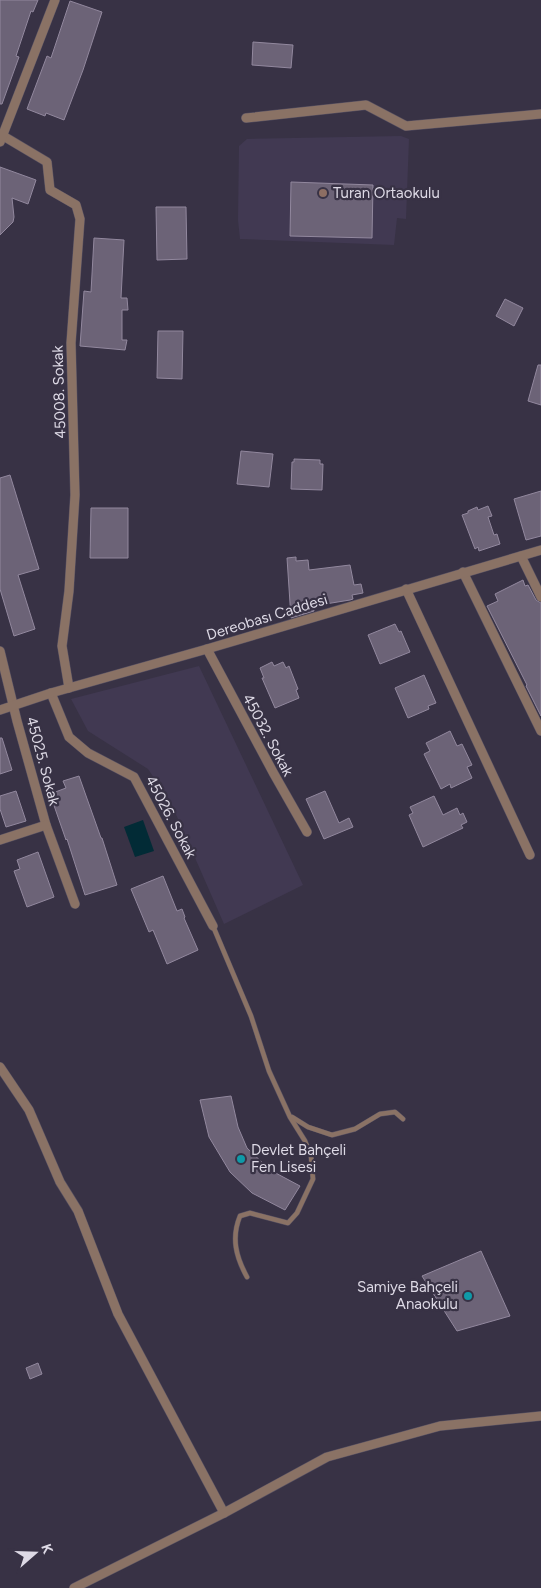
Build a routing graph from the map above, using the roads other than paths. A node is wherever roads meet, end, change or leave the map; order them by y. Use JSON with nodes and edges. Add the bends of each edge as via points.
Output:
{"nodes":[{"id":1,"x":55,"y":0,"type":"edge"},
{"id":2,"x":541,"y":114,"type":"edge"},
{"id":3,"x":246,"y":118,"type":"dead end"},
{"id":4,"x":1,"y":137,"type":"edge"},
{"id":5,"x":541,"y":550,"type":"edge"},
{"id":6,"x":521,"y":556,"type":"junction"},
{"id":7,"x":463,"y":572,"type":"junction"},
{"id":8,"x":406,"y":589,"type":"junction"},
{"id":9,"x":541,"y":597,"type":"edge"},
{"id":10,"x":207,"y":649,"type":"junction"},
{"id":11,"x":0,"y":651,"type":"edge"},
{"id":12,"x":69,"y":688,"type":"junction"},
{"id":13,"x":51,"y":693,"type":"junction"},
{"id":14,"x":14,"y":705,"type":"junction"},
{"id":15,"x":0,"y":710,"type":"edge"},
{"id":16,"x":541,"y":731,"type":"edge"},
{"id":17,"x":46,"y":825,"type":"junction"},
{"id":18,"x":307,"y":832,"type":"dead end"},
{"id":19,"x":0,"y":840,"type":"edge"},
{"id":20,"x":530,"y":855,"type":"dead end"},
{"id":21,"x":75,"y":904,"type":"dead end"},
{"id":22,"x":214,"y":926,"type":"joint"},
{"id":23,"x":0,"y":1067,"type":"edge"},
{"id":24,"x":290,"y":1117,"type":"junction"},
{"id":25,"x":404,"y":1120,"type":"dead end"},
{"id":26,"x":247,"y":1277,"type":"dead end"},
{"id":27,"x":541,"y":1416,"type":"edge"},
{"id":28,"x":224,"y":1513,"type":"junction"},
{"id":29,"x":74,"y":1588,"type":"edge"}],
"edges":[{"from":1,"to":4,"type":"street"},
{"from":2,"to":3,"type":"street","via":[[406,126],[366,105]]},
{"from":4,"to":12,"type":"street","name":"45008. Sokak","via":[[47,162],[50,190],[76,205],[80,218],[71,343],[75,495],[62,646]]},
{"from":5,"to":6,"type":"street","name":"Dereobası Caddesi"},
{"from":6,"to":7,"type":"street","name":"Dereobası Caddesi"},
{"from":6,"to":9,"type":"street"},
{"from":7,"to":8,"type":"street","name":"Dereobası Caddesi"},
{"from":7,"to":16,"type":"street"},
{"from":8,"to":10,"type":"street","name":"Dereobası Caddesi"},
{"from":8,"to":20,"type":"street"},
{"from":10,"to":12,"type":"street","name":"Dereobası Caddesi"},
{"from":10,"to":18,"type":"street","name":"45032. Sokak"},
{"from":11,"to":14,"type":"street","name":"45025. Sokak"},
{"from":12,"to":13,"type":"street","name":"Dereobası Caddesi"},
{"from":13,"to":14,"type":"street","name":"Dereobası Caddesi"},
{"from":13,"to":22,"type":"street","name":"45026. Sokak","via":[[69,737],[88,753],[134,777]]},
{"from":14,"to":15,"type":"street","name":"Dereobası Caddesi"},
{"from":14,"to":17,"type":"street","name":"45025. Sokak"},
{"from":17,"to":19,"type":"street","name":"45025. Sokak"},
{"from":17,"to":21,"type":"street","name":"45025. Sokak"},
{"from":22,"to":24,"type":"lane","via":[[251,1016],[269,1071]]},
{"from":23,"to":28,"type":"street","via":[[29,1110],[60,1182],[78,1211],[118,1314]]},
{"from":24,"to":25,"type":"lane","via":[[332,1135],[355,1129],[380,1114],[395,1112]]},
{"from":24,"to":26,"type":"lane","via":[[311,1156],[313,1179],[297,1213],[288,1223],[250,1213],[240,1216],[234,1239],[239,1262]]},
{"from":27,"to":28,"type":"street","via":[[440,1426],[327,1457]]},
{"from":28,"to":29,"type":"street"}]}
